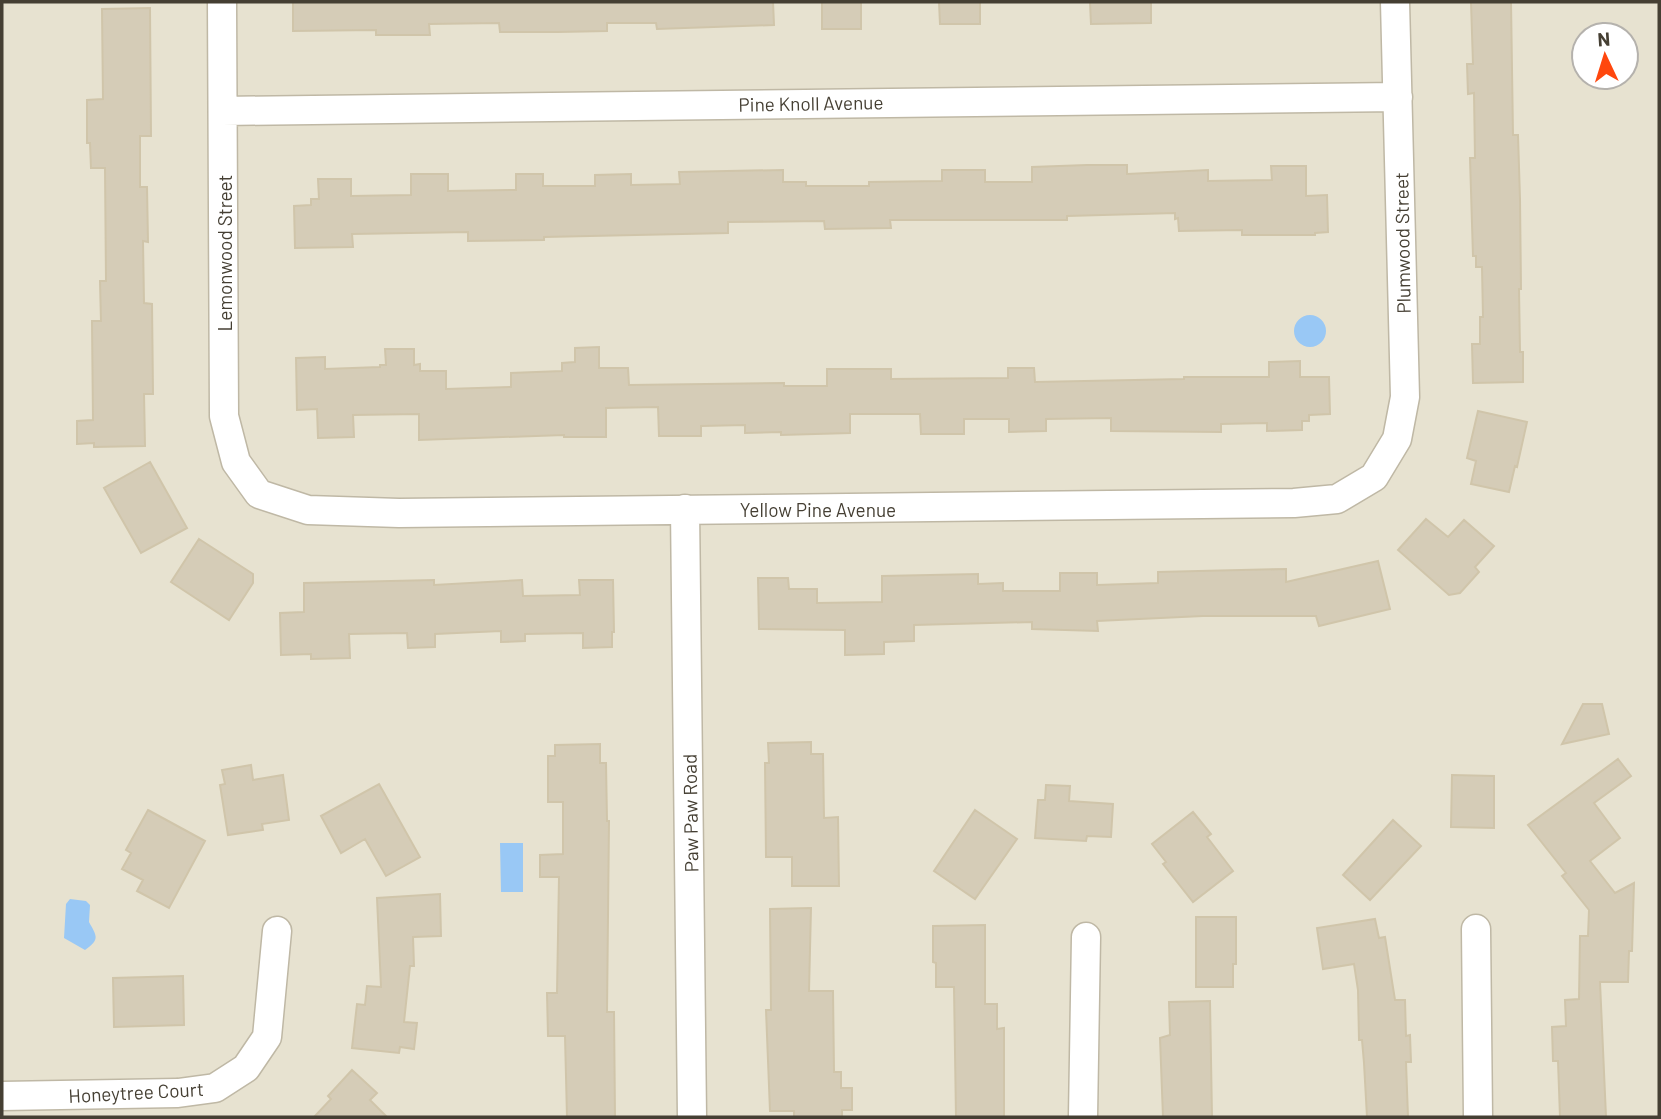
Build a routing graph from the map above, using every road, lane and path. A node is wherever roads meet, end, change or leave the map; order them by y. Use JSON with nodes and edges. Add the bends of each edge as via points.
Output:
{"nodes":[{"id":1,"x":222,"y":2,"type":"edge"},
{"id":2,"x":1395,"y":2,"type":"edge"},
{"id":3,"x":1398,"y":97,"type":"junction"},
{"id":4,"x":223,"y":111,"type":"junction"},
{"id":5,"x":1374,"y":477,"type":"joint"},
{"id":6,"x":259,"y":495,"type":"joint"},
{"id":7,"x":685,"y":509,"type":"junction"},
{"id":8,"x":1476,"y":929,"type":"dead end"},
{"id":9,"x":277,"y":931,"type":"dead end"},
{"id":10,"x":1086,"y":937,"type":"dead end"},
{"id":11,"x":2,"y":1096,"type":"edge"},
{"id":12,"x":692,"y":1117,"type":"edge"},
{"id":13,"x":1083,"y":1117,"type":"edge"},
{"id":14,"x":1478,"y":1117,"type":"edge"}],
"edges":[{"from":1,"to":4,"type":"street","name":"Lemonwood Street"},
{"from":2,"to":3,"type":"street","name":"Plumwood Street"},
{"from":3,"to":4,"type":"street","name":"Pine Knoll Avenue"},
{"from":3,"to":5,"type":"street","name":"Plumwood Street","via":[[1405,397],[1397,439]]},
{"from":4,"to":6,"type":"street","name":"Lemonwood Street","via":[[224,416],[236,462]]},
{"from":5,"to":7,"type":"street","name":"Yellow Pine Avenue","via":[[1337,499],[1294,503]]},
{"from":6,"to":7,"type":"street","name":"Yellow Pine Avenue","via":[[309,510],[400,513]]},
{"from":7,"to":12,"type":"street","name":"Paw Paw Road"},
{"from":8,"to":14,"type":"street"},
{"from":9,"to":11,"type":"street","name":"Honeytree Court","via":[[267,1037],[246,1068],[215,1088],[178,1093]]},
{"from":10,"to":13,"type":"street"}]}
